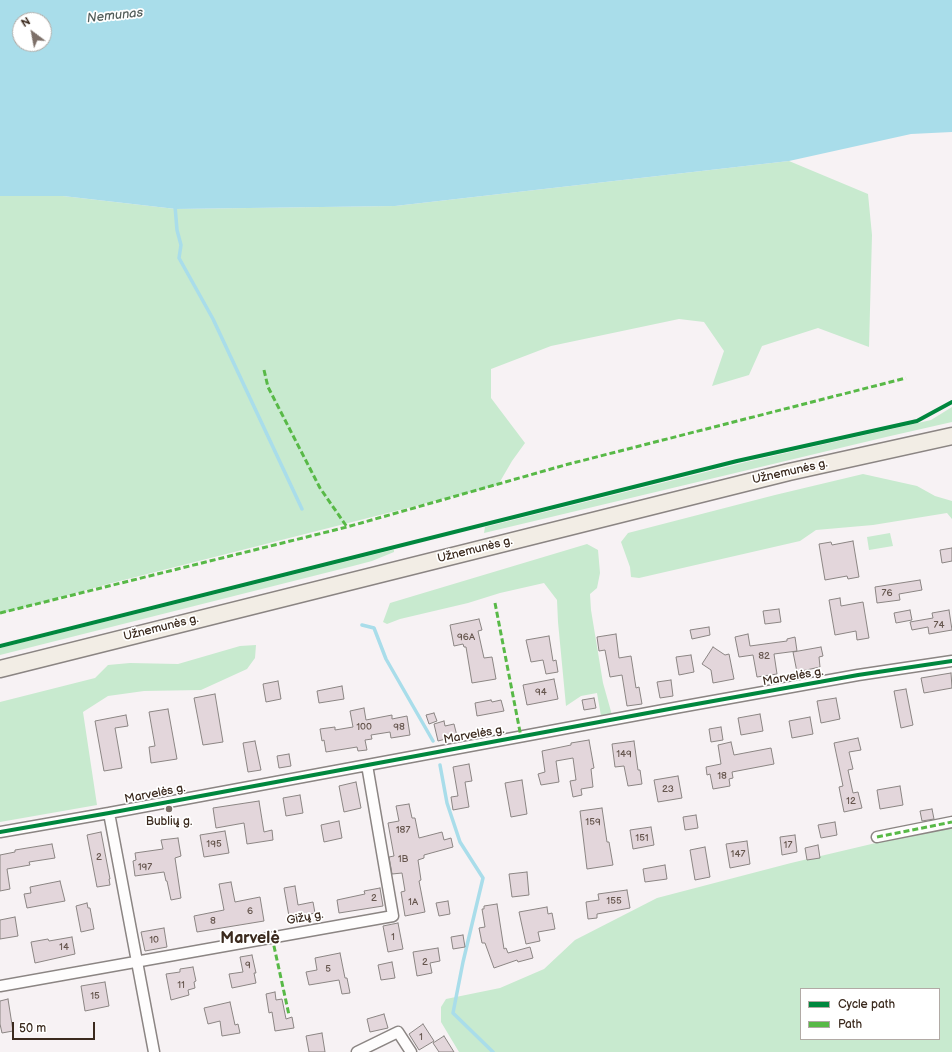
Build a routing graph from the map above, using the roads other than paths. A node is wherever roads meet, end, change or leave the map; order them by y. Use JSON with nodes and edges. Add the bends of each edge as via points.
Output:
{"nodes":[{"id":1,"x":952,"y":436,"type":"edge"},
{"id":2,"x":952,"y":661,"type":"edge"},
{"id":3,"x":0,"y":668,"type":"edge"},
{"id":4,"x":367,"y":765,"type":"junction"},
{"id":5,"x":110,"y":813,"type":"junction"},
{"id":6,"x":952,"y":822,"type":"edge"},
{"id":7,"x":0,"y":832,"type":"edge"},
{"id":8,"x":877,"y":837,"type":"dead end"},
{"id":9,"x":137,"y":962,"type":"junction"},
{"id":10,"x":0,"y":986,"type":"edge"},
{"id":11,"x":154,"y":1052,"type":"edge"},
{"id":12,"x":357,"y":1052,"type":"edge"},
{"id":13,"x":411,"y":1052,"type":"edge"}],
"edges":[{"from":1,"to":3,"type":"main road","name":"Užnemunės g.","via":[[789,472]]},
{"from":2,"to":4,"type":"street","name":"Marvelės g.","via":[[757,693]]},
{"from":4,"to":5,"type":"street","name":"Marvelės g."},
{"from":4,"to":9,"type":"street","name":"Gižų g.","via":[[393,916]]},
{"from":5,"to":7,"type":"street","name":"Marvelės g."},
{"from":5,"to":9,"type":"street"},
{"from":6,"to":8,"type":"street"},
{"from":9,"to":10,"type":"street","name":"Gižų g."},
{"from":9,"to":11,"type":"street"},
{"from":12,"to":13,"type":"street","via":[[398,1032]]}]}
